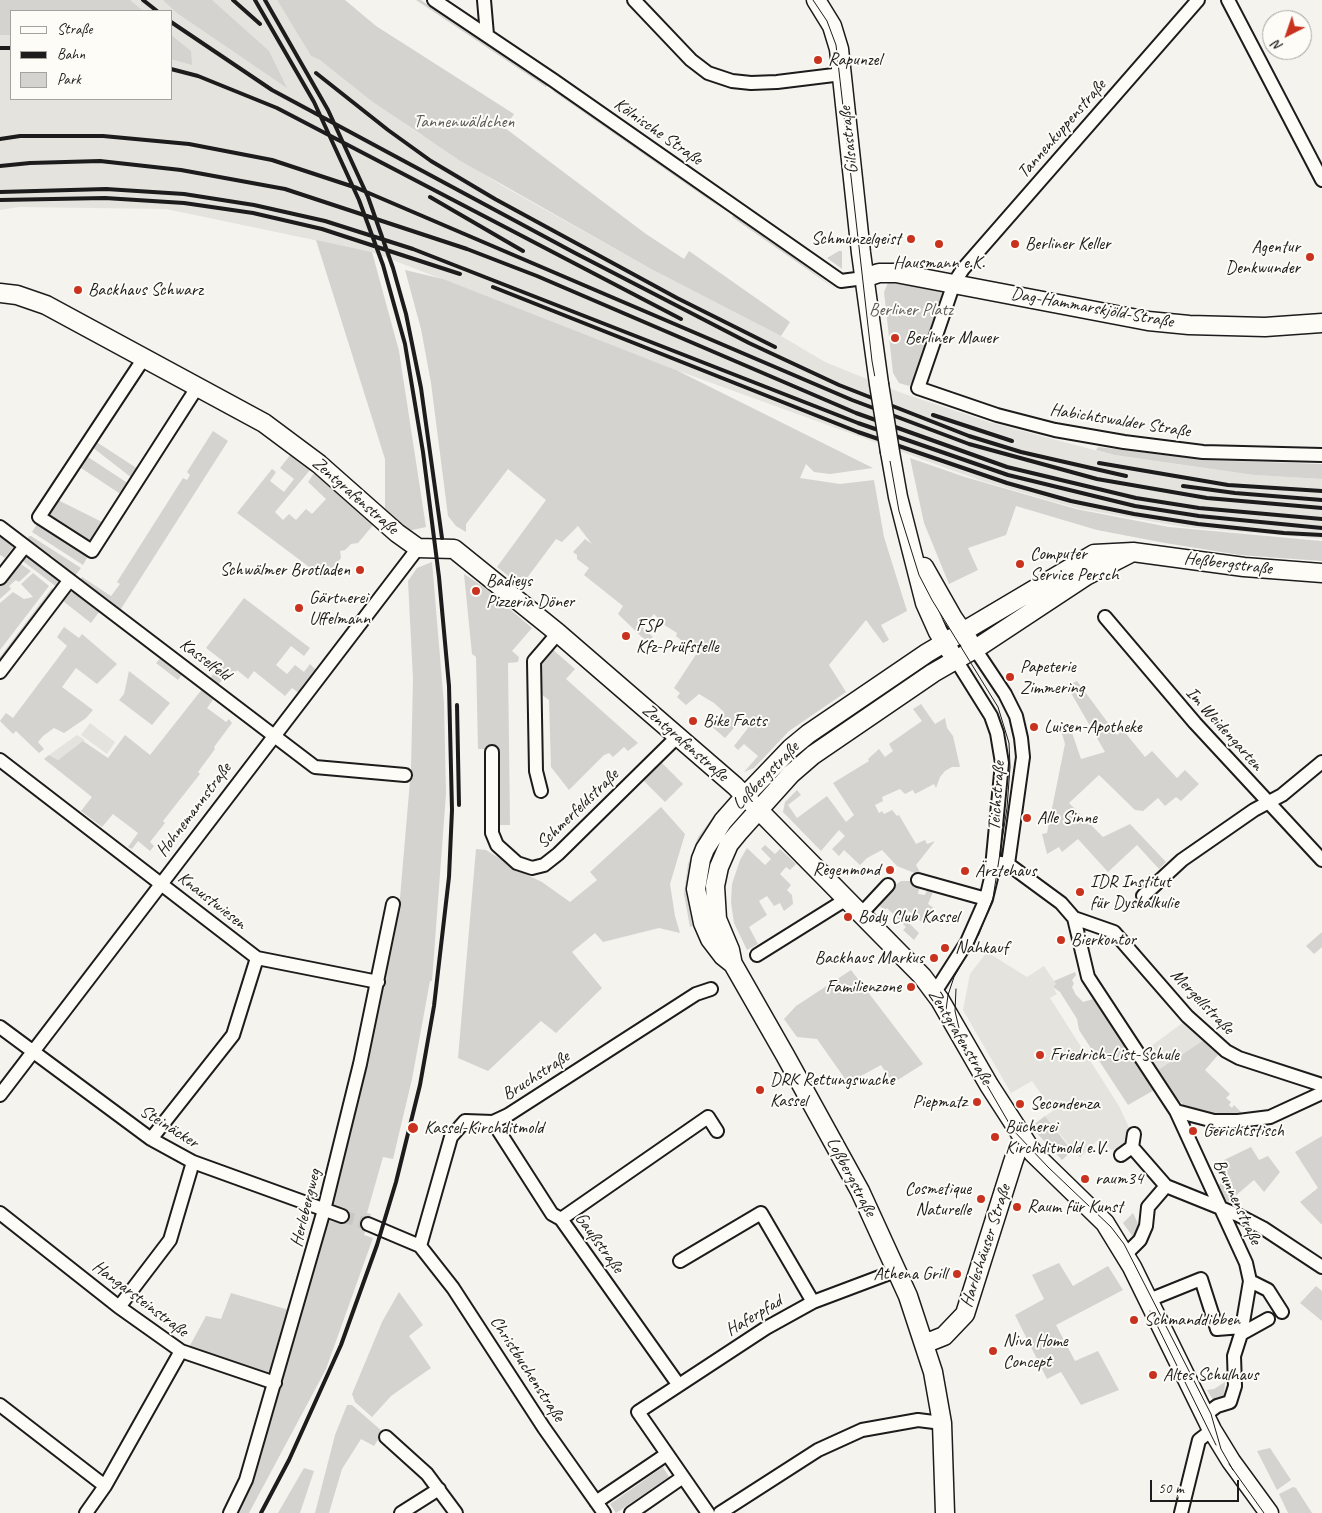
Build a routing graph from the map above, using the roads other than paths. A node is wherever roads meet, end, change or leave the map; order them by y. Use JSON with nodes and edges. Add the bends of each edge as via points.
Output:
{"nodes":[{"id":1,"x":434,"y":0,"type":"edge"},
{"id":2,"x":484,"y":0,"type":"edge"},
{"id":3,"x":634,"y":0,"type":"edge"},
{"id":4,"x":1198,"y":0,"type":"edge"},
{"id":5,"x":1228,"y":0,"type":"edge"},
{"id":6,"x":822,"y":2,"type":"edge"},
{"id":7,"x":487,"y":35,"type":"junction"},
{"id":8,"x":842,"y":74,"type":"junction"},
{"id":9,"x":1322,"y":180,"type":"edge"},
{"id":10,"x":864,"y":278,"type":"junction"},
{"id":11,"x":954,"y":283,"type":"junction"},
{"id":12,"x":0,"y":293,"type":"edge"},
{"id":13,"x":1322,"y":323,"type":"edge"},
{"id":14,"x":144,"y":358,"type":"junction"},
{"id":15,"x":198,"y":386,"type":"junction"},
{"id":16,"x":1322,"y":456,"type":"edge"},
{"id":17,"x":0,"y":527,"type":"edge"},
{"id":18,"x":25,"y":546,"type":"junction"},
{"id":19,"x":912,"y":547,"type":"junction"},
{"id":20,"x":418,"y":548,"type":"junction"},
{"id":21,"x":1082,"y":569,"type":"junction"},
{"id":22,"x":1322,"y":574,"type":"edge"},
{"id":23,"x":0,"y":578,"type":"edge"},
{"id":24,"x":69,"y":581,"type":"junction"},
{"id":25,"x":1105,"y":617,"type":"dead end"},
{"id":26,"x":962,"y":631,"type":"junction"},
{"id":27,"x":558,"y":633,"type":"junction"},
{"id":28,"x":944,"y":642,"type":"junction"},
{"id":29,"x":975,"y":649,"type":"junction"},
{"id":30,"x":956,"y":660,"type":"junction"},
{"id":31,"x":0,"y":672,"type":"edge"},
{"id":32,"x":273,"y":735,"type":"junction"},
{"id":33,"x":678,"y":736,"type":"junction"},
{"id":34,"x":492,"y":752,"type":"dead end"},
{"id":35,"x":0,"y":760,"type":"edge"},
{"id":36,"x":1322,"y":762,"type":"edge"},
{"id":37,"x":405,"y":775,"type":"dead end"},
{"id":38,"x":541,"y":791,"type":"dead end"},
{"id":39,"x":745,"y":796,"type":"junction"},
{"id":40,"x":1268,"y":803,"type":"junction"},
{"id":41,"x":759,"y":810,"type":"junction"},
{"id":42,"x":1322,"y":860,"type":"edge"},
{"id":43,"x":992,"y":862,"type":"junction"},
{"id":44,"x":1008,"y":864,"type":"junction"},
{"id":45,"x":918,"y":880,"type":"dead end"},
{"id":46,"x":161,"y":882,"type":"junction"},
{"id":47,"x":888,"y":884,"type":"dead end"},
{"id":48,"x":1143,"y":896,"type":"dead end"},
{"id":49,"x":846,"y":900,"type":"junction"},
{"id":50,"x":986,"y":900,"type":"junction"},
{"id":51,"x":393,"y":904,"type":"dead end"},
{"id":52,"x":861,"y":914,"type":"junction"},
{"id":53,"x":1074,"y":918,"type":"junction"},
{"id":54,"x":757,"y":955,"type":"dead end"},
{"id":55,"x":257,"y":958,"type":"junction"},
{"id":56,"x":733,"y":964,"type":"junction"},
{"id":57,"x":378,"y":982,"type":"junction"},
{"id":58,"x":711,"y":989,"type":"dead end"},
{"id":59,"x":935,"y":992,"type":"junction"},
{"id":60,"x":0,"y":1027,"type":"edge"},
{"id":61,"x":32,"y":1051,"type":"junction"},
{"id":62,"x":1322,"y":1085,"type":"edge"},
{"id":63,"x":1322,"y":1093,"type":"edge"},
{"id":64,"x":0,"y":1095,"type":"edge"},
{"id":65,"x":1176,"y":1111,"type":"junction"},
{"id":66,"x":492,"y":1122,"type":"junction"},
{"id":67,"x":717,"y":1131,"type":"dead end"},
{"id":68,"x":151,"y":1139,"type":"junction"},
{"id":69,"x":1024,"y":1140,"type":"junction"},
{"id":70,"x":1122,"y":1155,"type":"dead end"},
{"id":71,"x":193,"y":1162,"type":"junction"},
{"id":72,"x":1166,"y":1186,"type":"junction"},
{"id":73,"x":1223,"y":1209,"type":"junction"},
{"id":74,"x":324,"y":1210,"type":"junction"},
{"id":75,"x":0,"y":1213,"type":"edge"},
{"id":76,"x":342,"y":1216,"type":"tunnel mouth"},
{"id":77,"x":561,"y":1220,"type":"junction"},
{"id":78,"x":368,"y":1224,"type":"tunnel mouth"},
{"id":79,"x":420,"y":1246,"type":"junction"},
{"id":80,"x":1125,"y":1255,"type":"junction"},
{"id":81,"x":680,"y":1261,"type":"dead end"},
{"id":82,"x":1322,"y":1267,"type":"edge"},
{"id":83,"x":898,"y":1270,"type":"junction"},
{"id":84,"x":1250,"y":1281,"type":"junction"},
{"id":85,"x":1149,"y":1300,"type":"junction"},
{"id":86,"x":813,"y":1302,"type":"junction"},
{"id":87,"x":119,"y":1306,"type":"junction"},
{"id":88,"x":1282,"y":1312,"type":"dead end"},
{"id":89,"x":1268,"y":1319,"type":"dead end"},
{"id":90,"x":1242,"y":1330,"type":"junction"},
{"id":91,"x":924,"y":1344,"type":"junction"},
{"id":92,"x":181,"y":1352,"type":"junction"},
{"id":93,"x":275,"y":1383,"type":"junction"},
{"id":94,"x":678,"y":1384,"type":"junction"},
{"id":95,"x":0,"y":1405,"type":"edge"},
{"id":96,"x":1209,"y":1422,"type":"junction"},
{"id":97,"x":942,"y":1423,"type":"junction"},
{"id":98,"x":386,"y":1437,"type":"dead end"},
{"id":99,"x":667,"y":1454,"type":"junction"},
{"id":100,"x":682,"y":1477,"type":"junction"},
{"id":101,"x":105,"y":1486,"type":"junction"},
{"id":102,"x":439,"y":1489,"type":"junction"},
{"id":103,"x":596,"y":1502,"type":"junction"},
{"id":104,"x":86,"y":1513,"type":"edge"},
{"id":105,"x":230,"y":1513,"type":"edge"},
{"id":106,"x":401,"y":1513,"type":"edge"},
{"id":107,"x":456,"y":1513,"type":"edge"},
{"id":108,"x":604,"y":1513,"type":"edge"},
{"id":109,"x":631,"y":1513,"type":"edge"},
{"id":110,"x":708,"y":1513,"type":"edge"},
{"id":111,"x":720,"y":1513,"type":"edge"},
{"id":112,"x":945,"y":1513,"type":"edge"},
{"id":113,"x":1181,"y":1513,"type":"edge"},
{"id":114,"x":1269,"y":1513,"type":"edge"}],
"edges":[{"from":1,"to":7,"type":"street","name":"Kölnische Straße"},
{"from":2,"to":7,"type":"street"},
{"from":3,"to":8,"type":"street","via":[[691,60],[708,73],[732,82],[777,82]]},
{"from":4,"to":11,"type":"street","name":"Tannenkuppenstraße"},
{"from":5,"to":9,"type":"street"},
{"from":6,"to":8,"type":"main road","name":"Gilsastraße","via":[[840,49]]},
{"from":7,"to":10,"type":"street","name":"Kölnische Straße","via":[[840,282]]},
{"from":8,"to":10,"type":"main road","name":"Gilsastraße"},
{"from":10,"to":11,"type":"main road","name":"Dag-Hammarskjöld-Straße","via":[[879,273],[896,273]]},
{"from":10,"to":19,"type":"main road","name":"Teichstraße","bridge":true,"via":[[898,497]]},
{"from":11,"to":13,"type":"main road","name":"Dag-Hammarskjöld-Straße","via":[[1148,321],[1265,328]]},
{"from":11,"to":16,"type":"street","name":"Habichtswalder Straße","via":[[918,388],[997,415],[1055,430],[1124,442],[1204,452]]},
{"from":12,"to":14,"type":"main road","name":"Zentgrafenstraße","via":[[46,305]]},
{"from":14,"to":15,"type":"main road","name":"Zentgrafenstraße"},
{"from":14,"to":15,"type":"street","via":[[39,517],[92,551]]},
{"from":15,"to":20,"type":"main road","name":"Zentgrafenstraße","via":[[264,423],[292,443]]},
{"from":17,"to":18,"type":"street","name":"Kasselfeld"},
{"from":18,"to":23,"type":"street"},
{"from":18,"to":24,"type":"street","name":"Kasselfeld"},
{"from":19,"to":26,"type":"main road","name":"Teichstraße"},
{"from":19,"to":28,"type":"main road","name":"Teichstraße","via":[[926,603]]},
{"from":20,"to":27,"type":"main road","name":"Zentgrafenstraße","via":[[454,549]]},
{"from":20,"to":32,"type":"street","name":"Hohnemannstraße"},
{"from":21,"to":22,"type":"main road","name":"Heßbergstraße","via":[[1133,552]]},
{"from":21,"to":26,"type":"main road","name":"Heßbergstraße"},
{"from":21,"to":29,"type":"main road","name":"Heßbergstraße"},
{"from":24,"to":31,"type":"street"},
{"from":24,"to":32,"type":"street","name":"Kasselfeld"},
{"from":25,"to":40,"type":"street","name":"Im Weidengarten"},
{"from":26,"to":28,"type":"main road","name":"Heßbergstraße"},
{"from":26,"to":29,"type":"main road","name":"Teichstraße"},
{"from":27,"to":33,"type":"main road","name":"Zentgrafenstraße"},
{"from":27,"to":38,"type":"street","via":[[534,661],[536,771]]},
{"from":28,"to":30,"type":"main road","name":"Teichstraße"},
{"from":28,"to":39,"type":"main road","name":"Loßbergstraße","via":[[791,748]]},
{"from":29,"to":30,"type":"main road","name":"Loßbergstraße"},
{"from":29,"to":44,"type":"street","name":"Teichstraße","via":[[1005,694],[1016,716],[1021,738],[1023,757]]},
{"from":30,"to":41,"type":"main road","name":"Loßbergstraße","via":[[813,755]]},
{"from":30,"to":43,"type":"street","name":"Teichstraße","via":[[982,700],[998,733],[1002,763]]},
{"from":32,"to":37,"type":"street","name":"Kasselfeld","via":[[315,767]]},
{"from":32,"to":46,"type":"street","name":"Hohnemannstraße"},
{"from":33,"to":34,"type":"street","name":"Schmerfeldstraße","via":[[558,854],[544,865],[532,868],[517,863],[497,845],[492,833]]},
{"from":33,"to":39,"type":"main road","name":"Zentgrafenstraße"},
{"from":35,"to":46,"type":"street","name":"Knaustwiesen"},
{"from":36,"to":40,"type":"street"},
{"from":39,"to":41,"type":"main road","name":"Zentgrafenstraße"},
{"from":39,"to":56,"type":"main road","name":"Loßbergstraße","via":[[705,849],[696,889],[698,906],[710,939]]},
{"from":40,"to":42,"type":"street","name":"Im Weidengarten"},
{"from":40,"to":48,"type":"street","via":[[1182,860]]},
{"from":41,"to":49,"type":"main road","name":"Zentgrafenstraße"},
{"from":41,"to":56,"type":"main road","name":"Loßbergstraße","via":[[730,844],[714,886],[717,919]]},
{"from":43,"to":44,"type":"street"},
{"from":43,"to":50,"type":"street","name":"Teichstraße"},
{"from":44,"to":53,"type":"street","via":[[1061,903]]},
{"from":45,"to":50,"type":"street"},
{"from":46,"to":55,"type":"street","name":"Knaustwiesen"},
{"from":46,"to":61,"type":"street","name":"Hohnemannstraße"},
{"from":47,"to":52,"type":"street"},
{"from":49,"to":52,"type":"main road","name":"Zentgrafenstraße"},
{"from":49,"to":54,"type":"street"},
{"from":50,"to":59,"type":"street","name":"Teichstraße","via":[[967,942]]},
{"from":51,"to":57,"type":"street","name":"Herlebergweg"},
{"from":52,"to":59,"type":"main road","name":"Zentgrafenstraße","via":[[902,953]]},
{"from":53,"to":62,"type":"street","name":"Mergellstraße","via":[[1114,932],[1187,1016],[1226,1051]]},
{"from":53,"to":65,"type":"street","name":"Brunnenstraße","via":[[1088,977]]},
{"from":55,"to":57,"type":"street","name":"Knaustwiesen"},
{"from":55,"to":68,"type":"street","via":[[233,1035]]},
{"from":56,"to":83,"type":"main road","name":"Loßbergstraße","via":[[860,1191]]},
{"from":57,"to":74,"type":"street","name":"Herlebergweg"},
{"from":58,"to":66,"type":"street","name":"Bruchstraße","via":[[696,994],[508,1115]]},
{"from":59,"to":69,"type":"main road","name":"Zentgrafenstraße"},
{"from":60,"to":61,"type":"street","name":"Steinäcker"},
{"from":61,"to":64,"type":"street","name":"Hohnemannstraße"},
{"from":61,"to":68,"type":"street","name":"Steinäcker"},
{"from":63,"to":65,"type":"street","via":[[1262,1118],[1214,1121]]},
{"from":65,"to":73,"type":"street","name":"Brunnenstraße"},
{"from":66,"to":77,"type":"street","name":"Gaußstraße","via":[[552,1214]]},
{"from":66,"to":79,"type":"street","name":"Bruchstraße","via":[[465,1121],[451,1138]]},
{"from":67,"to":77,"type":"street","via":[[708,1116]]},
{"from":68,"to":71,"type":"street","name":"Steinäcker"},
{"from":69,"to":80,"type":"main road","name":"Zentgrafenstraße","via":[[1105,1223]]},
{"from":69,"to":91,"type":"main road","name":"Harleshäuser Straße","via":[[1013,1162],[965,1314],[944,1336]]},
{"from":70,"to":72,"type":"street","via":[[1133,1141]]},
{"from":71,"to":74,"type":"street","name":"Steinäcker"},
{"from":71,"to":87,"type":"street","via":[[170,1240]]},
{"from":72,"to":73,"type":"street"},
{"from":72,"to":80,"type":"street","via":[[1148,1207],[1146,1226],[1140,1240]]},
{"from":73,"to":82,"type":"street","via":[[1263,1228]]},
{"from":73,"to":84,"type":"street","name":"Brunnenstraße","via":[[1242,1252]]},
{"from":74,"to":76,"type":"street","name":"Steinäcker"},
{"from":74,"to":93,"type":"street","name":"Herlebergweg"},
{"from":75,"to":87,"type":"street","name":"Hangarsteinstraße"},
{"from":77,"to":94,"type":"street","name":"Gaußstraße"},
{"from":78,"to":79,"type":"street"},
{"from":79,"to":103,"type":"street","name":"Christbuchenstraße","via":[[453,1288]]},
{"from":80,"to":85,"type":"main road","name":"Zentgrafenstraße"},
{"from":81,"to":86,"type":"street","via":[[761,1213]]},
{"from":83,"to":86,"type":"street","name":"Haferpfad"},
{"from":83,"to":91,"type":"main road","name":"Loßbergstraße"},
{"from":84,"to":88,"type":"street","via":[[1268,1290]]},
{"from":84,"to":90,"type":"street","name":"Brunnenstraße"},
{"from":85,"to":90,"type":"street","via":[[1200,1279],[1217,1329]]},
{"from":85,"to":96,"type":"main road","name":"Zentgrafenstraße"},
{"from":86,"to":94,"type":"street","name":"Haferpfad"},
{"from":87,"to":92,"type":"street","name":"Hangarsteinstraße"},
{"from":89,"to":90,"type":"street"},
{"from":90,"to":96,"type":"street","name":"Brunnenstraße","via":[[1234,1356],[1235,1386],[1230,1402],[1217,1406]]},
{"from":91,"to":97,"type":"main road","via":[[933,1372]]},
{"from":92,"to":93,"type":"street","name":"Hangarsteinstraße"},
{"from":92,"to":101,"type":"street"},
{"from":93,"to":105,"type":"street","name":"Herlebergweg","via":[[246,1480]]},
{"from":94,"to":99,"type":"street","name":"Haferpfad","via":[[638,1412]]},
{"from":95,"to":101,"type":"street"},
{"from":96,"to":113,"type":"street","via":[[1199,1440]]},
{"from":96,"to":114,"type":"main road","name":"Zentgrafenstraße"},
{"from":97,"to":111,"type":"street","via":[[918,1420],[862,1430],[818,1450]]},
{"from":97,"to":112,"type":"main road"},
{"from":98,"to":102,"type":"street"},
{"from":99,"to":100,"type":"street"},
{"from":99,"to":103,"type":"street"},
{"from":100,"to":109,"type":"street"},
{"from":100,"to":110,"type":"street"},
{"from":101,"to":104,"type":"street"},
{"from":102,"to":106,"type":"street"},
{"from":102,"to":107,"type":"street"},
{"from":103,"to":108,"type":"street","name":"Christbuchenstraße"}]}
